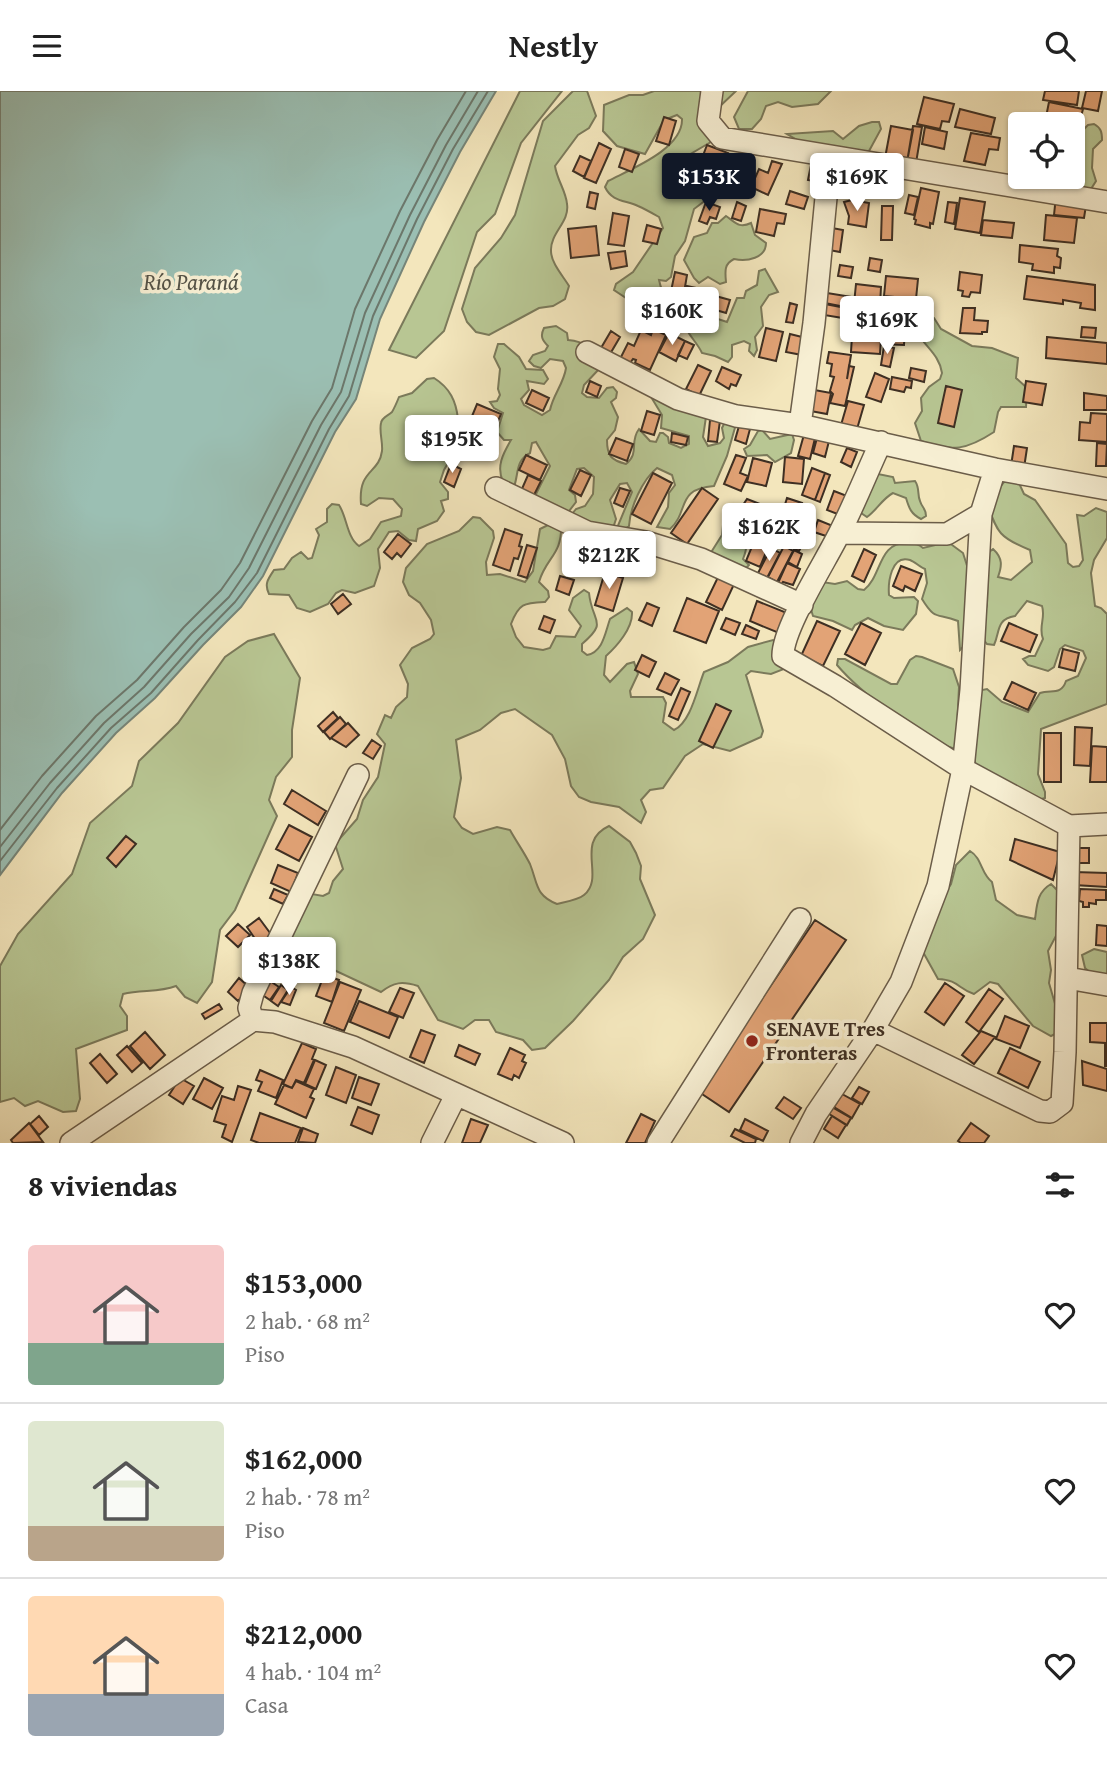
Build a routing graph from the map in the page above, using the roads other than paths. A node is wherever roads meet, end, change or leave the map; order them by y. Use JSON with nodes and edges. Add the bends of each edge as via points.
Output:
{"nodes":[{"id":1,"x":712,"y":91,"type":"edge"},
{"id":2,"x":830,"y":156,"type":"junction"},
{"id":3,"x":1107,"y":202,"type":"edge"},
{"id":4,"x":587,"y":352,"type":"dead end"},
{"id":5,"x":800,"y":425,"type":"junction"},
{"id":6,"x":881,"y":442,"type":"junction"},
{"id":7,"x":995,"y":469,"type":"junction"},
{"id":8,"x":496,"y":488,"type":"dead end"},
{"id":9,"x":1107,"y":489,"type":"edge"},
{"id":10,"x":981,"y":514,"type":"junction"},
{"id":11,"x":840,"y":533,"type":"junction"},
{"id":12,"x":947,"y":534,"type":"junction"},
{"id":13,"x":979,"y":559,"type":"junction"},
{"id":14,"x":802,"y":605,"type":"junction"},
{"id":15,"x":963,"y":769,"type":"junction"},
{"id":16,"x":358,"y":775,"type":"dead end"},
{"id":17,"x":1107,"y":824,"type":"edge"},
{"id":18,"x":1069,"y":826,"type":"junction"},
{"id":19,"x":800,"y":919,"type":"dead end"},
{"id":20,"x":1067,"y":978,"type":"junction"},
{"id":21,"x":1107,"y":985,"type":"edge"},
{"id":22,"x":253,"y":1020,"type":"junction"},
{"id":23,"x":873,"y":1030,"type":"junction"},
{"id":24,"x":456,"y":1095,"type":"junction"},
{"id":25,"x":71,"y":1143,"type":"edge"},
{"id":26,"x":432,"y":1143,"type":"edge"},
{"id":27,"x":563,"y":1143,"type":"edge"},
{"id":28,"x":658,"y":1143,"type":"edge"},
{"id":29,"x":801,"y":1143,"type":"edge"}],
"edges":[{"from":1,"to":2,"type":"street","via":[[708,121],[722,138]]},
{"from":2,"to":3,"type":"street"},
{"from":2,"to":5,"type":"street"},
{"from":4,"to":5,"type":"street","via":[[678,399],[736,416]]},
{"from":5,"to":6,"type":"street"},
{"from":6,"to":7,"type":"street"},
{"from":6,"to":11,"type":"street"},
{"from":7,"to":9,"type":"street"},
{"from":7,"to":10,"type":"street"},
{"from":8,"to":14,"type":"street","via":[[587,531],[701,559]]},
{"from":10,"to":12,"type":"street"},
{"from":10,"to":13,"type":"street"},
{"from":11,"to":12,"type":"street"},
{"from":11,"to":14,"type":"street"},
{"from":12,"to":13,"type":"street","via":[[964,539]]},
{"from":13,"to":15,"type":"street"},
{"from":14,"to":15,"type":"street","via":[[783,656]]},
{"from":15,"to":18,"type":"street"},
{"from":15,"to":23,"type":"street","via":[[938,885],[911,962]]},
{"from":16,"to":22,"type":"street","via":[[253,993],[249,1008]]},
{"from":17,"to":18,"type":"street"},
{"from":18,"to":20,"type":"street"},
{"from":19,"to":28,"type":"street"},
{"from":20,"to":21,"type":"street"},
{"from":20,"to":23,"type":"street","via":[[1063,1097],[1050,1112]]},
{"from":22,"to":24,"type":"street","via":[[275,1022],[353,1047]]},
{"from":22,"to":25,"type":"street"},
{"from":23,"to":29,"type":"street"},
{"from":24,"to":26,"type":"street"},
{"from":24,"to":27,"type":"street"}]}
